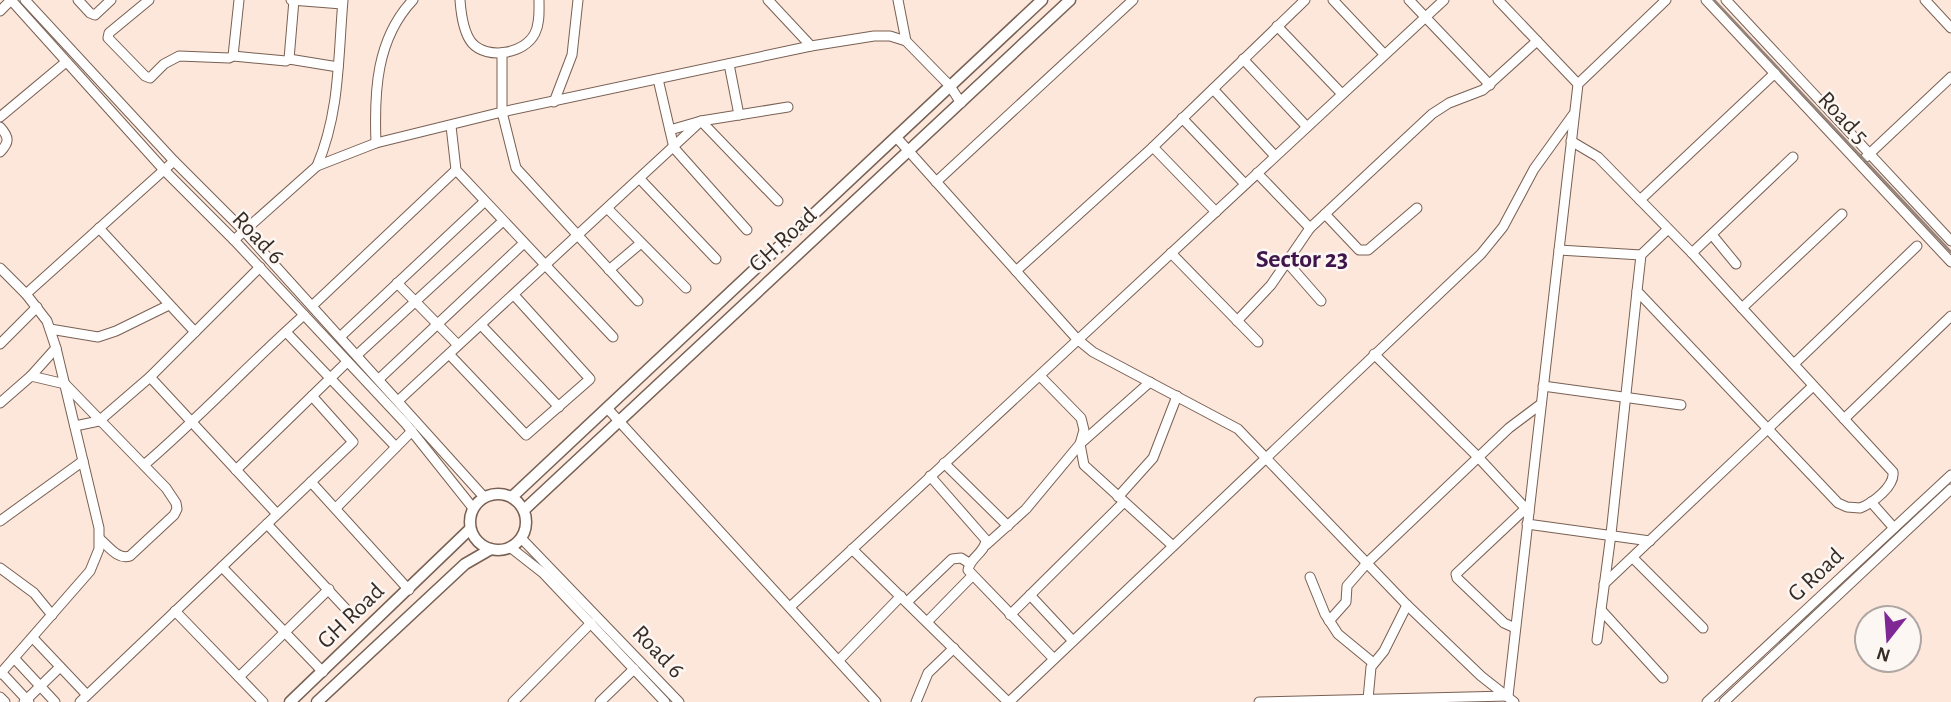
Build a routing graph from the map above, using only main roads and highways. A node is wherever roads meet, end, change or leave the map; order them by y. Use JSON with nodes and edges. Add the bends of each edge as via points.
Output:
{"nodes":[{"id":1,"x":1042,"y":0,"type":"edge"},
{"id":2,"x":1070,"y":0,"type":"edge"},
{"id":3,"x":512,"y":498,"type":"junction"},
{"id":4,"x":524,"y":510,"type":"junction"},
{"id":5,"x":471,"y":529,"type":"junction"},
{"id":6,"x":491,"y":549,"type":"junction"},
{"id":7,"x":290,"y":702,"type":"edge"},
{"id":8,"x":317,"y":702,"type":"edge"}],
"edges":[{"from":1,"to":3,"type":"main road","name":"GH Road"},
{"from":2,"to":4,"type":"main road","name":"GH Road"},
{"from":3,"to":4,"type":"main road"},
{"from":3,"to":5,"type":"main road","via":[[484,497],[473,508]]},
{"from":4,"to":6,"type":"main road","via":[[526,525],[521,538],[510,547]]},
{"from":5,"to":6,"type":"main road","via":[[482,545]]},
{"from":5,"to":7,"type":"main road","name":"GH Road"},
{"from":6,"to":8,"type":"main road","name":"GH Road","via":[[465,564]]}]}
